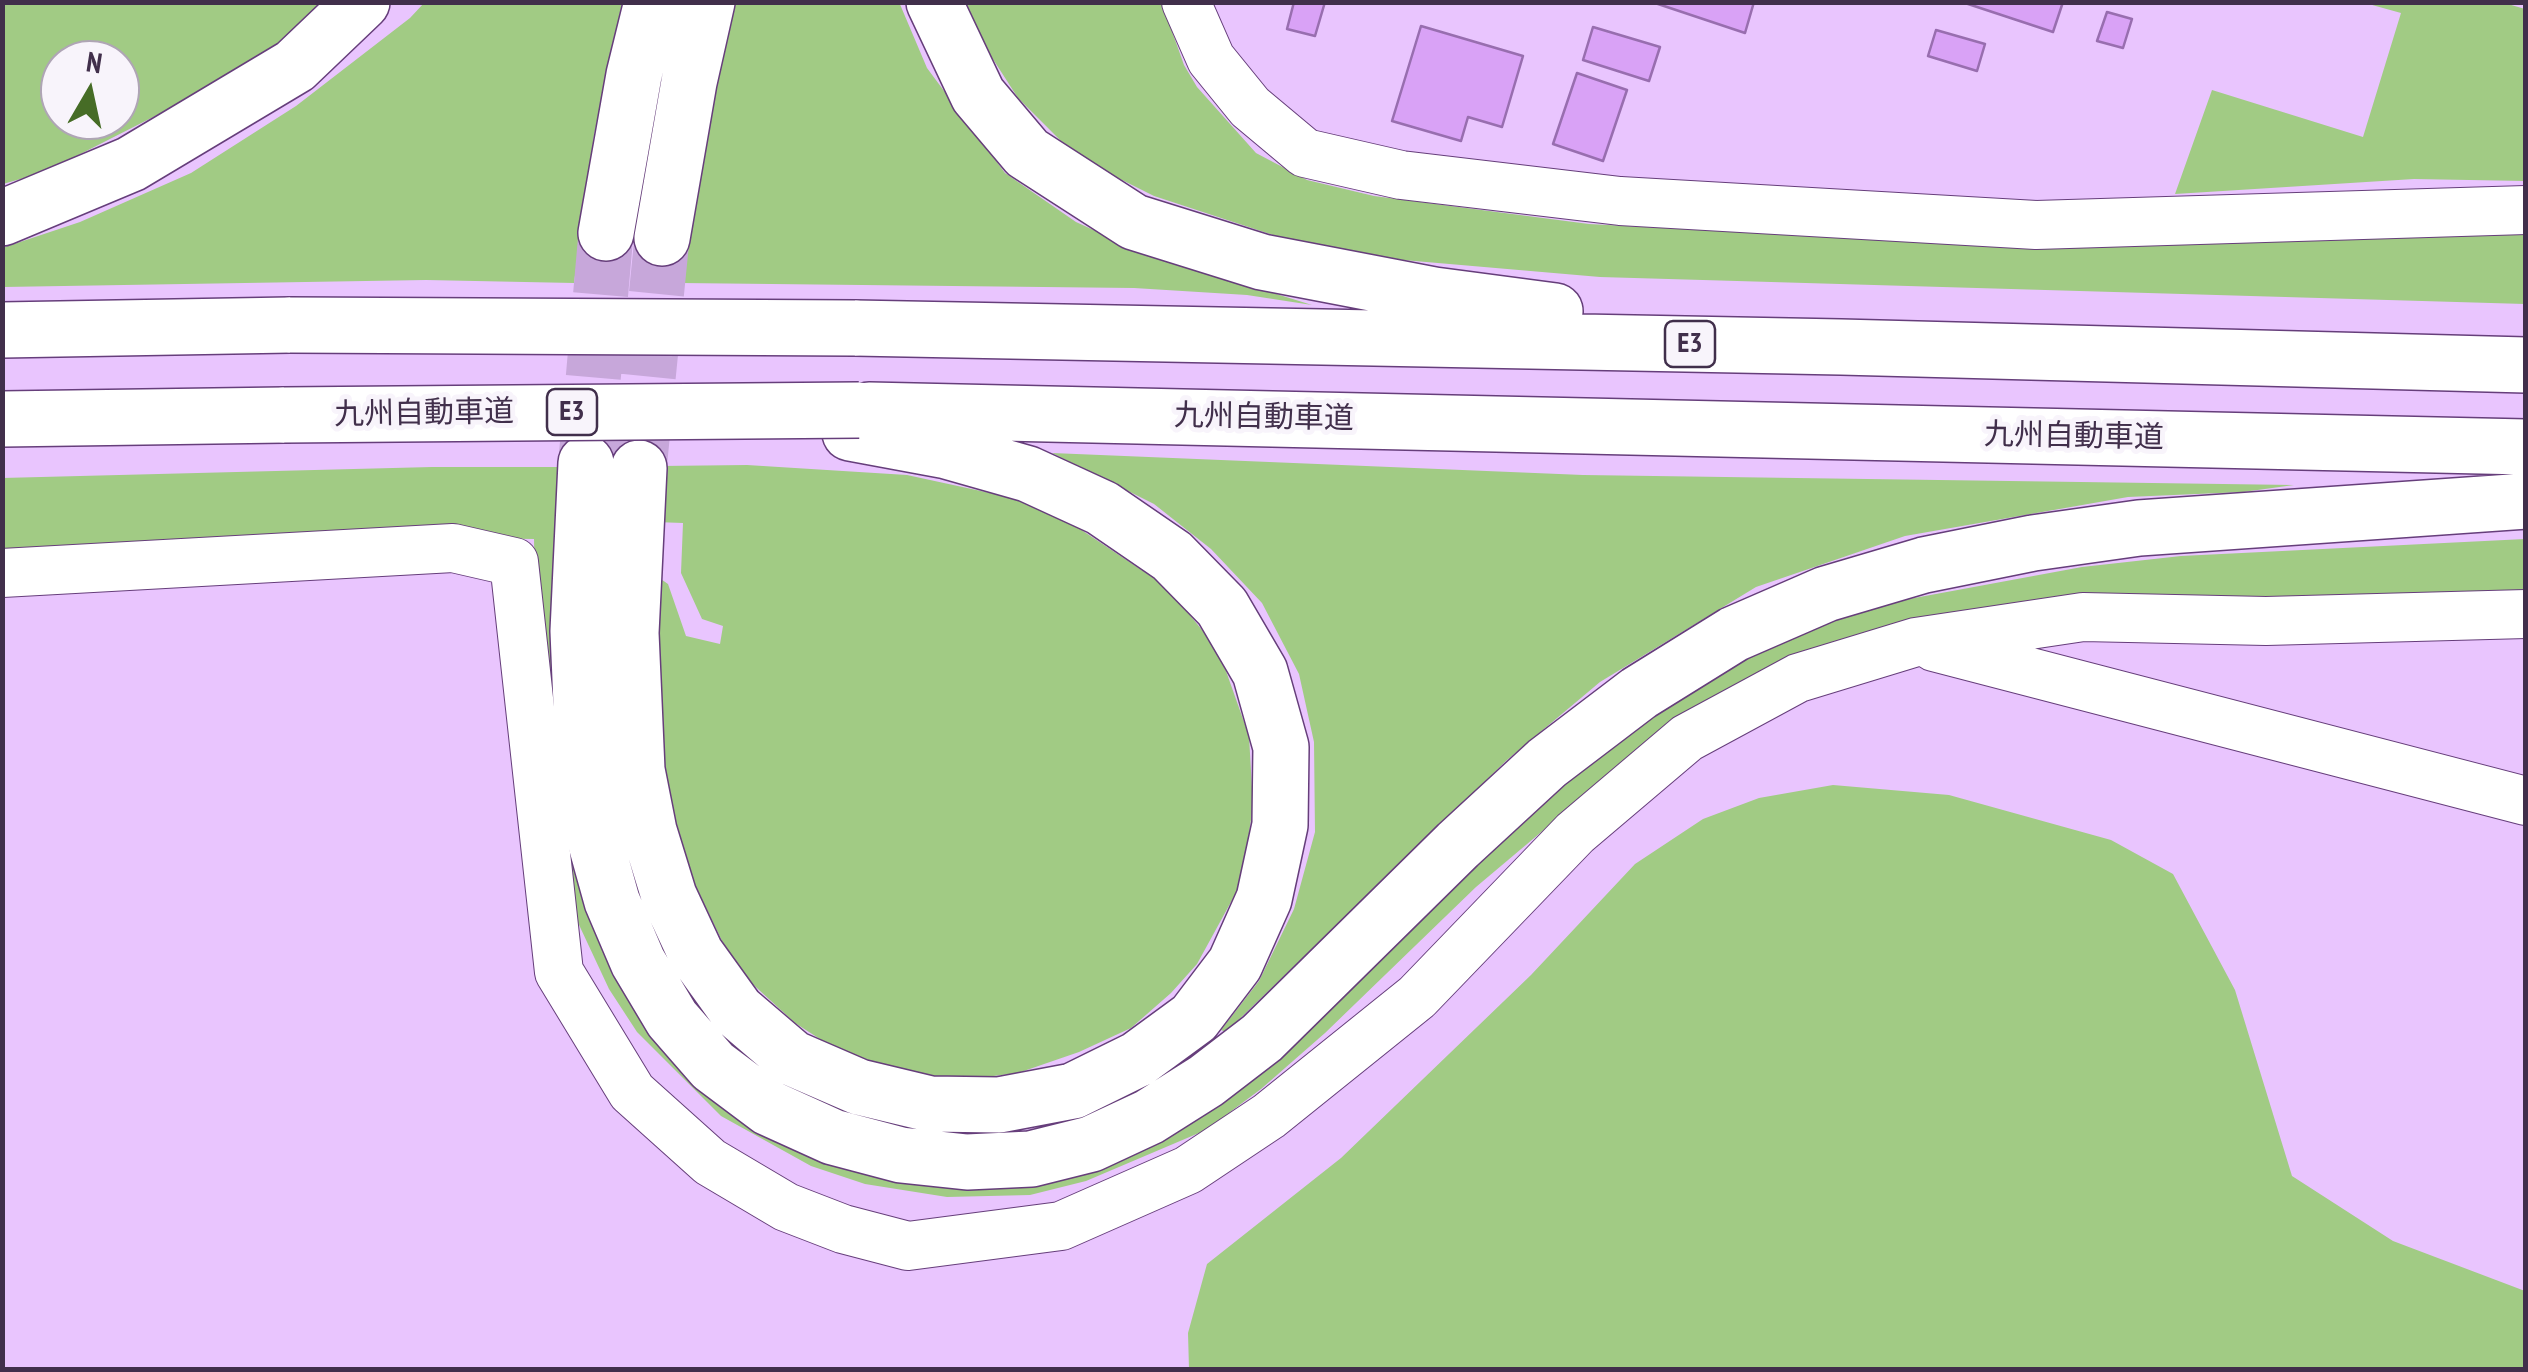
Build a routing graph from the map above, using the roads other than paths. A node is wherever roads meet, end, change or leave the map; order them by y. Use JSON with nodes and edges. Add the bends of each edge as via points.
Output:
{"nodes":[{"id":1,"x":362,"y":2,"type":"edge"},
{"id":2,"x":652,"y":2,"type":"edge"},
{"id":3,"x":707,"y":2,"type":"edge"},
{"id":4,"x":934,"y":2,"type":"edge"},
{"id":5,"x":1186,"y":2,"type":"edge"},
{"id":6,"x":2526,"y":210,"type":"edge"},
{"id":7,"x":2,"y":218,"type":"edge"},
{"id":8,"x":606,"y":233,"type":"tunnel mouth"},
{"id":9,"x":662,"y":238,"type":"tunnel mouth"},
{"id":10,"x":2,"y":330,"type":"edge"},
{"id":11,"x":1841,"y":347,"type":"junction"},
{"id":12,"x":2526,"y":365,"type":"edge"},
{"id":13,"x":2,"y":419,"type":"edge"},
{"id":14,"x":854,"y":421,"type":"junction"},
{"id":15,"x":2526,"y":447,"type":"edge"},
{"id":16,"x":2526,"y":500,"type":"edge"},
{"id":17,"x":2,"y":573,"type":"edge"},
{"id":18,"x":2526,"y":614,"type":"edge"},
{"id":19,"x":1916,"y":642,"type":"junction"},
{"id":20,"x":2526,"y":801,"type":"edge"}],
"edges":[{"from":1,"to":7,"type":"highway","via":[[279,76],[131,164]]},
{"from":2,"to":8,"type":"highway"},
{"from":3,"to":9,"type":"highway"},
{"from":4,"to":11,"type":"highway","via":[[978,95],[1027,153],[1134,222],[1262,262],[1434,295]]},
{"from":5,"to":6,"type":"street","via":[[1211,59],[1250,107],[1305,152],[1401,175],[1620,201],[2016,224]]},
{"from":10,"to":11,"type":"highway","number":"E3","bridge":true,"via":[[855,328]]},
{"from":11,"to":12,"type":"highway","number":"E3"},
{"from":13,"to":14,"type":"highway","name":"九州自動車道","number":"E3","bridge":true},
{"from":14,"to":15,"type":"highway","name":"九州自動車道","number":"E3"},
{"from":14,"to":16,"type":"highway","via":[[1028,474],[1102,508],[1172,556],[1222,607],[1260,672],[1281,747],[1280,825],[1264,900],[1235,964],[1194,1018],[1138,1059],[1073,1091],[998,1105],[930,1104],[860,1087],[792,1058],[737,1011],[696,954],[668,896],[637,770],[612,465],[578,631],[584,776],[612,901],[638,962],[672,1019],[713,1066],[769,1108],[900,1156],[967,1162],[1030,1158],[1091,1144],[1206,1081],[1262,1038],[1548,763],[1639,692],[1734,634],[1826,594],[1924,565],[2138,528]]},
{"from":17,"to":19,"type":"street","via":[[452,548],[514,562],[559,972],[632,1092],[710,1162],[786,1207],[908,1246],[1061,1226],[1188,1170],[1269,1116],[1417,997],[1575,833],[1687,738],[1798,678]]},
{"from":18,"to":19,"type":"street","via":[[2266,621],[2084,617]]},
{"from":19,"to":20,"type":"street"}]}
